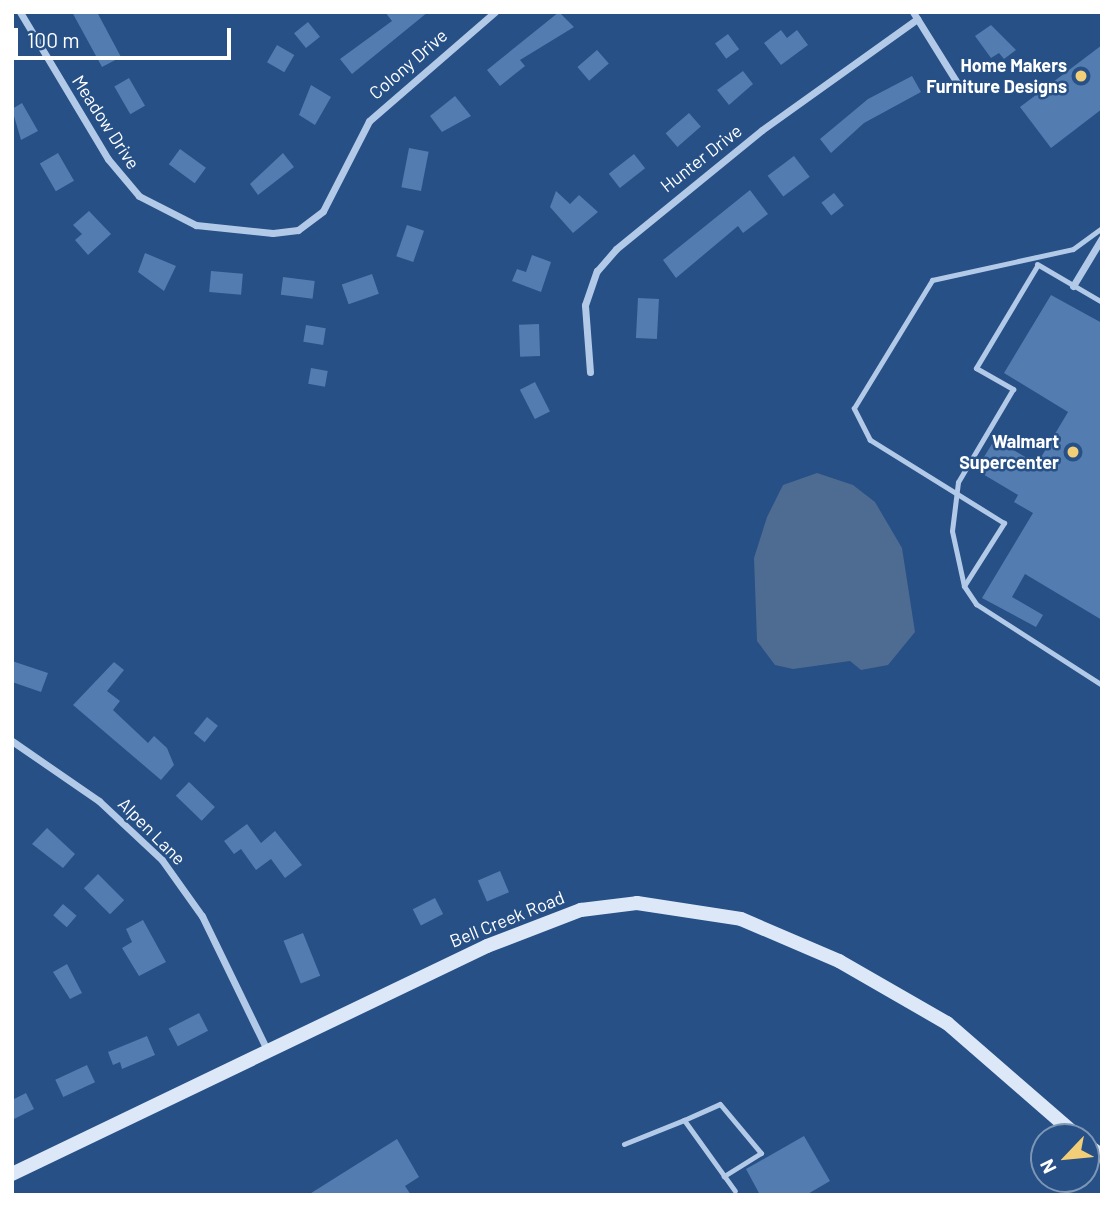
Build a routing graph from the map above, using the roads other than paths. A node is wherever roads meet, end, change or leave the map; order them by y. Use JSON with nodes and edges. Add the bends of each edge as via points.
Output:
{"nodes":[{"id":1,"x":20,"y":12,"type":"edge"},
{"id":2,"x":495,"y":12,"type":"edge"},
{"id":3,"x":915,"y":16,"type":"edge"},
{"id":4,"x":959,"y":86,"type":"dead end"},
{"id":5,"x":312,"y":222,"type":"joint"},
{"id":6,"x":1102,"y":228,"type":"edge"},
{"id":7,"x":1102,"y":238,"type":"edge"},
{"id":8,"x":1035,"y":257,"type":"junction"},
{"id":9,"x":1037,"y":266,"type":"junction"},
{"id":10,"x":1073,"y":286,"type":"junction"},
{"id":11,"x":1102,"y":302,"type":"edge"},
{"id":12,"x":590,"y":373,"type":"dead end"},
{"id":13,"x":954,"y":494,"type":"junction"},
{"id":14,"x":964,"y":586,"type":"junction"},
{"id":15,"x":1102,"y":685,"type":"edge"},
{"id":16,"x":12,"y":741,"type":"edge"},
{"id":17,"x":268,"y":1052,"type":"junction"},
{"id":18,"x":684,"y":1120,"type":"junction"},
{"id":19,"x":1062,"y":1123,"type":"edge"},
{"id":20,"x":624,"y":1144,"type":"dead end"},
{"id":21,"x":12,"y":1174,"type":"edge"},
{"id":22,"x":724,"y":1176,"type":"junction"},
{"id":23,"x":735,"y":1191,"type":"dead end"}],
"edges":[{"from":1,"to":5,"type":"street","name":"Meadow Drive","via":[[108,159],[155,208],[220,230],[289,232]]},
{"from":2,"to":5,"type":"street","name":"Colony Drive","via":[[377,112],[353,146],[334,195]]},
{"from":3,"to":4,"type":"street"},
{"from":3,"to":12,"type":"street","name":"Hunter Drive","via":[[762,130],[615,249],[597,271],[585,305]]},
{"from":6,"to":8,"type":"lane","via":[[1073,249]]},
{"from":7,"to":10,"type":"street"},
{"from":8,"to":9,"type":"lane"},
{"from":8,"to":13,"type":"lane","via":[[932,281],[854,408],[870,440]]},
{"from":9,"to":10,"type":"lane"},
{"from":9,"to":13,"type":"lane","via":[[976,368],[1013,389]]},
{"from":10,"to":11,"type":"lane"},
{"from":13,"to":14,"type":"lane","via":[[952,531]]},
{"from":13,"to":14,"type":"lane","via":[[1004,523]]},
{"from":14,"to":15,"type":"lane","via":[[976,604]]},
{"from":16,"to":17,"type":"street","name":"Alpen Lane","via":[[99,801],[168,868],[202,916]]},
{"from":17,"to":19,"type":"street","name":"Bell Creek Road","via":[[554,919],[609,904],[667,904],[777,932],[894,990],[947,1023]]},
{"from":17,"to":21,"type":"street","name":"Bell Creek Road"},
{"from":18,"to":20,"type":"lane"},
{"from":18,"to":22,"type":"lane"},
{"from":18,"to":22,"type":"lane","via":[[719,1104],[761,1153]]},
{"from":22,"to":23,"type":"lane"}]}
